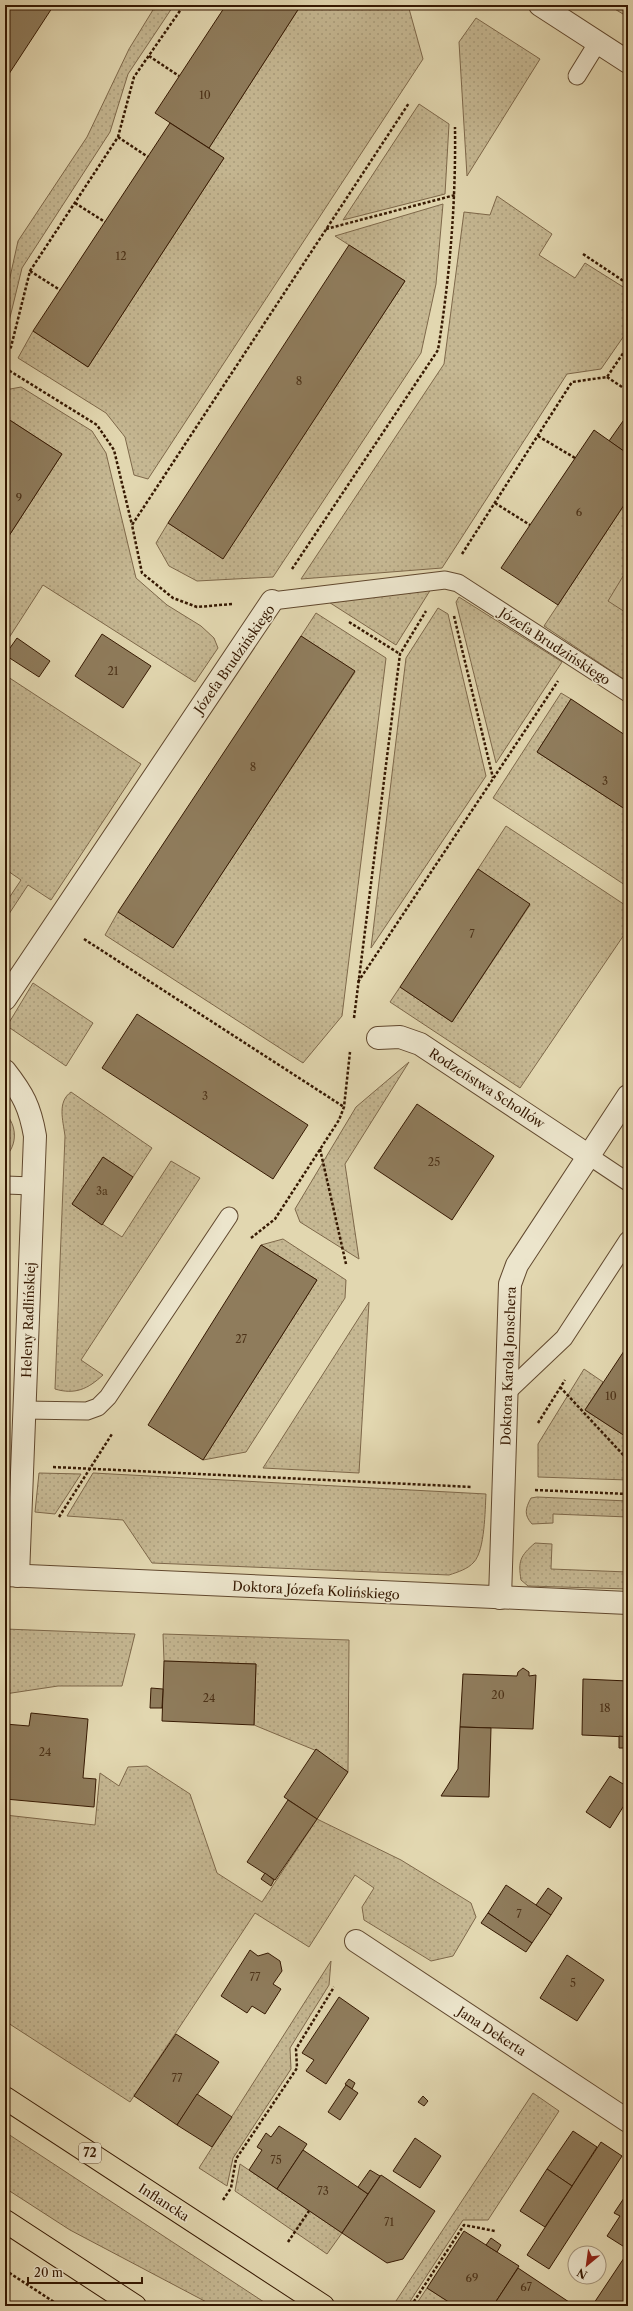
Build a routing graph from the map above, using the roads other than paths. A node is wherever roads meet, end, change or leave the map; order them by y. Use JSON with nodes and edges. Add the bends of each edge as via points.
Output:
{"nodes":[{"id":1,"x":540,"y":5,"type":"edge"},
{"id":2,"x":598,"y":42,"type":"junction"},
{"id":3,"x":628,"y":62,"type":"edge"},
{"id":4,"x":577,"y":76,"type":"dead end"},
{"id":5,"x":272,"y":601,"type":"joint"},
{"id":6,"x":628,"y":693,"type":"edge"},
{"id":7,"x":5,"y":1000,"type":"edge"},
{"id":8,"x":378,"y":1038,"type":"dead end"},
{"id":9,"x":5,"y":1071,"type":"edge"},
{"id":10,"x":628,"y":1096,"type":"edge"},
{"id":11,"x":589,"y":1156,"type":"junction"},
{"id":12,"x":628,"y":1182,"type":"edge"},
{"id":13,"x":5,"y":1185,"type":"edge"},
{"id":14,"x":33,"y":1186,"type":"junction"},
{"id":15,"x":229,"y":1216,"type":"dead end"},
{"id":16,"x":628,"y":1240,"type":"edge"},
{"id":17,"x":506,"y":1393,"type":"junction"},
{"id":18,"x":24,"y":1410,"type":"junction"},
{"id":19,"x":12,"y":1576,"type":"edge"},
{"id":20,"x":500,"y":1598,"type":"junction"},
{"id":21,"x":628,"y":1603,"type":"edge"},
{"id":22,"x":356,"y":1941,"type":"dead end"},
{"id":23,"x":5,"y":2098,"type":"edge"},
{"id":24,"x":628,"y":2121,"type":"edge"},
{"id":25,"x":5,"y":2221,"type":"edge"},
{"id":26,"x":135,"y":2306,"type":"edge"},
{"id":27,"x":323,"y":2306,"type":"edge"}],
"edges":[{"from":1,"to":2,"type":"street"},
{"from":2,"to":3,"type":"street"},
{"from":2,"to":4,"type":"lane"},
{"from":5,"to":6,"type":"lane","name":"Józefa Brudzińskiego","via":[[446,580],[458,583]]},
{"from":5,"to":7,"type":"street","name":"Józefa Brudzińskiego"},
{"from":8,"to":11,"type":"street","name":"Rodzeństwa Schollów","via":[[400,1037],[420,1044]]},
{"from":9,"to":14,"type":"street","name":"Heleny Radlińskiej","via":[[31,1111],[35,1136]]},
{"from":10,"to":11,"type":"street","name":"Doktora Karola Jonschera"},
{"from":11,"to":12,"type":"lane"},
{"from":11,"to":17,"type":"street","name":"Doktora Karola Jonschera","via":[[517,1265],[510,1284]]},
{"from":13,"to":14,"type":"lane"},
{"from":14,"to":18,"type":"street","name":"Heleny Radlińskiej"},
{"from":15,"to":18,"type":"lane","via":[[108,1397],[98,1407],[87,1411]]},
{"from":16,"to":17,"type":"lane","via":[[564,1338]]},
{"from":17,"to":20,"type":"street","name":"Doktora Karola Jonschera"},
{"from":18,"to":19,"type":"street","name":"Heleny Radlińskiej"},
{"from":19,"to":20,"type":"street","name":"Doktora Józefa Kolińskiego"},
{"from":20,"to":21,"type":"street","name":"Doktora Józefa Kolińskiego"},
{"from":22,"to":24,"type":"street","name":"Jana Dekerta"},
{"from":23,"to":27,"type":"main road","name":"Inflancka","number":"72"},
{"from":25,"to":26,"type":"main road"}]}
